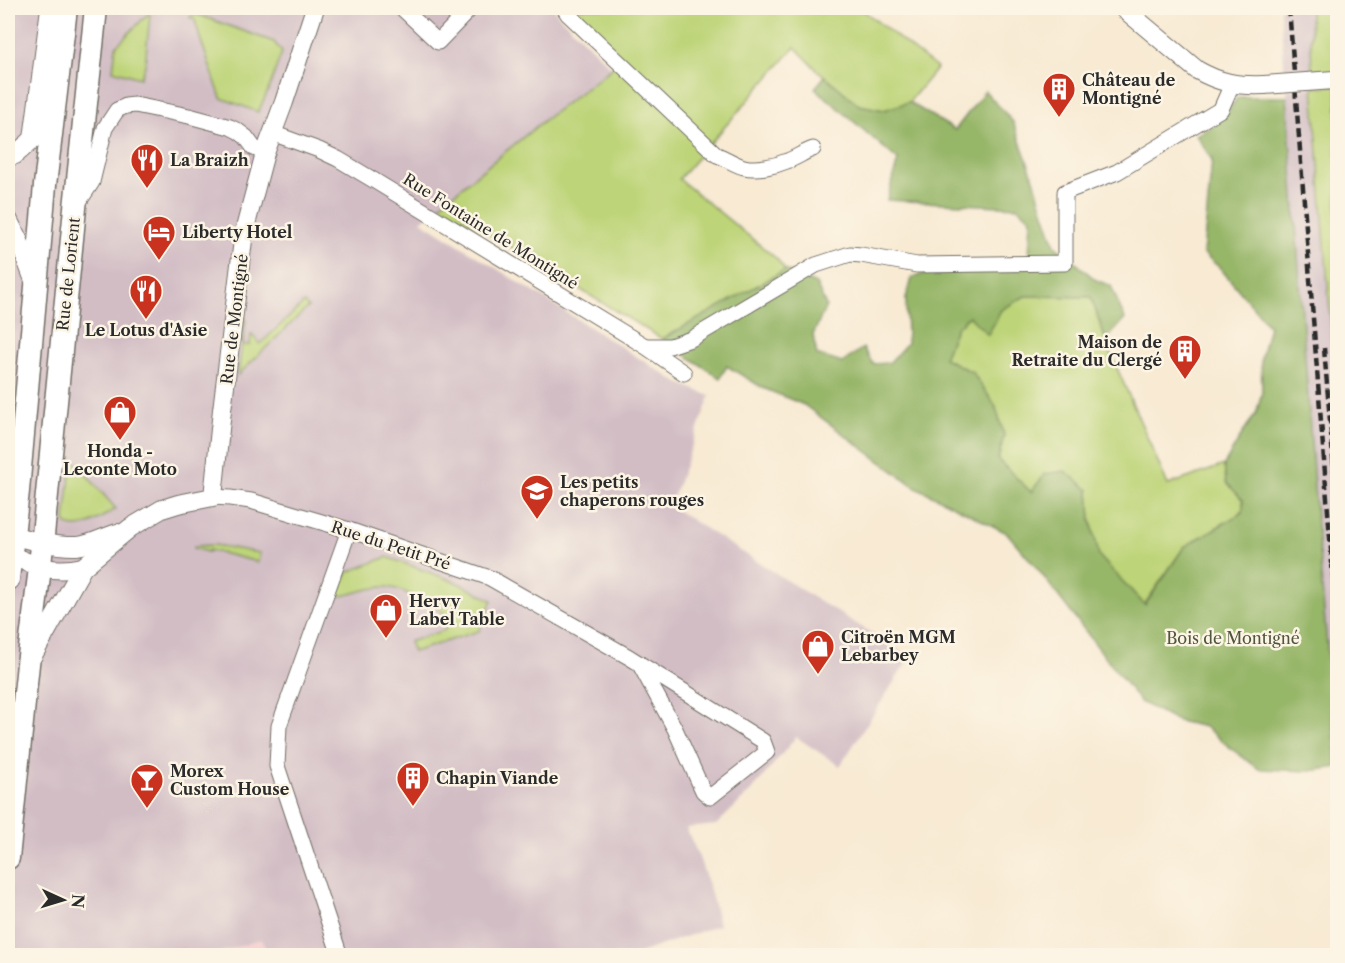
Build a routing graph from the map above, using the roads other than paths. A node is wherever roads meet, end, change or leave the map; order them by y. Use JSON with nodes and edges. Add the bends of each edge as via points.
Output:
{"nodes":[{"id":1,"x":50,"y":8,"type":"edge"},
{"id":2,"x":66,"y":8,"type":"edge"},
{"id":3,"x":96,"y":8,"type":"edge"},
{"id":4,"x":315,"y":8,"type":"edge"},
{"id":5,"x":402,"y":8,"type":"edge"},
{"id":6,"x":564,"y":8,"type":"edge"},
{"id":7,"x":1122,"y":8,"type":"edge"},
{"id":8,"x":469,"y":10,"type":"dead end"},
{"id":9,"x":1336,"y":79,"type":"edge"},
{"id":10,"x":1232,"y":84,"type":"junction"},
{"id":11,"x":272,"y":133,"type":"junction"},
{"id":12,"x":813,"y":149,"type":"dead end"},
{"id":13,"x":265,"y":153,"type":"junction"},
{"id":14,"x":8,"y":157,"type":"edge"},
{"id":15,"x":75,"y":208,"type":"junction"},
{"id":16,"x":8,"y":219,"type":"edge"},
{"id":17,"x":36,"y":284,"type":"junction"},
{"id":18,"x":645,"y":346,"type":"junction"},
{"id":19,"x":684,"y":373,"type":"dead end"},
{"id":20,"x":213,"y":497,"type":"junction"},
{"id":21,"x":130,"y":528,"type":"junction"},
{"id":22,"x":349,"y":530,"type":"junction"},
{"id":23,"x":42,"y":542,"type":"junction"},
{"id":24,"x":10,"y":544,"type":"edge"},
{"id":25,"x":83,"y":567,"type":"junction"},
{"id":26,"x":40,"y":568,"type":"junction"},
{"id":27,"x":8,"y":579,"type":"edge"},
{"id":28,"x":639,"y":663,"type":"junction"},
{"id":29,"x":28,"y":664,"type":"junction"},
{"id":30,"x":8,"y":858,"type":"edge"},
{"id":31,"x":340,"y":956,"type":"edge"}],
"edges":[{"from":1,"to":14,"type":"street","via":[[33,139]]},
{"from":2,"to":17,"type":"main road","name":"Rue de Lorient"},
{"from":3,"to":15,"type":"main road","name":"Rue de Lorient"},
{"from":4,"to":11,"type":"street","name":"Rue de Montigné"},
{"from":5,"to":8,"type":"street","via":[[438,42]]},
{"from":6,"to":12,"type":"street","via":[[717,155],[744,167],[759,167],[772,166]]},
{"from":7,"to":10,"type":"street","via":[[1197,70]]},
{"from":9,"to":10,"type":"street","bridge":true},
{"from":10,"to":18,"type":"street","via":[[1221,109],[1117,172],[1065,192],[1065,263],[917,265],[850,254],[816,265],[690,339],[670,346]]},
{"from":11,"to":13,"type":"street","name":"Rue de Montigné"},
{"from":11,"to":18,"type":"street","name":"Rue Fontaine de Montigné","via":[[338,159]]},
{"from":13,"to":15,"type":"street","via":[[230,128],[149,107],[126,106],[117,110],[105,128],[92,182]]},
{"from":13,"to":20,"type":"street","name":"Rue de Montigné","via":[[244,232]]},
{"from":15,"to":23,"type":"main road","name":"Rue de Lorient"},
{"from":16,"to":17,"type":"street"},
{"from":17,"to":24,"type":"main road","name":"Rue de Lorient"},
{"from":18,"to":19,"type":"street","name":"Rue Fontaine de Montigné"},
{"from":20,"to":21,"type":"street","name":"Rue du Petit Pré","via":[[162,509]]},
{"from":20,"to":22,"type":"street","name":"Rue du Petit Pré","via":[[251,501]]},
{"from":21,"to":23,"type":"street","name":"Rue du Petit Pré","via":[[84,545]]},
{"from":21,"to":25,"type":"street","name":"Rue du Petit Pré"},
{"from":22,"to":28,"type":"street","name":"Rue du Petit Pré","via":[[490,578]]},
{"from":22,"to":31,"type":"street","via":[[279,726],[277,766]]},
{"from":23,"to":24,"type":"street"},
{"from":23,"to":26,"type":"main road","name":"Rue de Lorient"},
{"from":24,"to":26,"type":"street"},
{"from":24,"to":27,"type":"main road","name":"Rue de Lorient"},
{"from":25,"to":26,"type":"street"},
{"from":25,"to":29,"type":"street","name":"Rue du Petit Pré"},
{"from":26,"to":29,"type":"main road","name":"Rue de Lorient"},
{"from":28,"to":28,"type":"street","name":"Rue du Petit Pré","via":[[703,791],[710,797],[767,752],[763,741]]},
{"from":29,"to":30,"type":"main road","name":"Rue de Lorient"}]}
